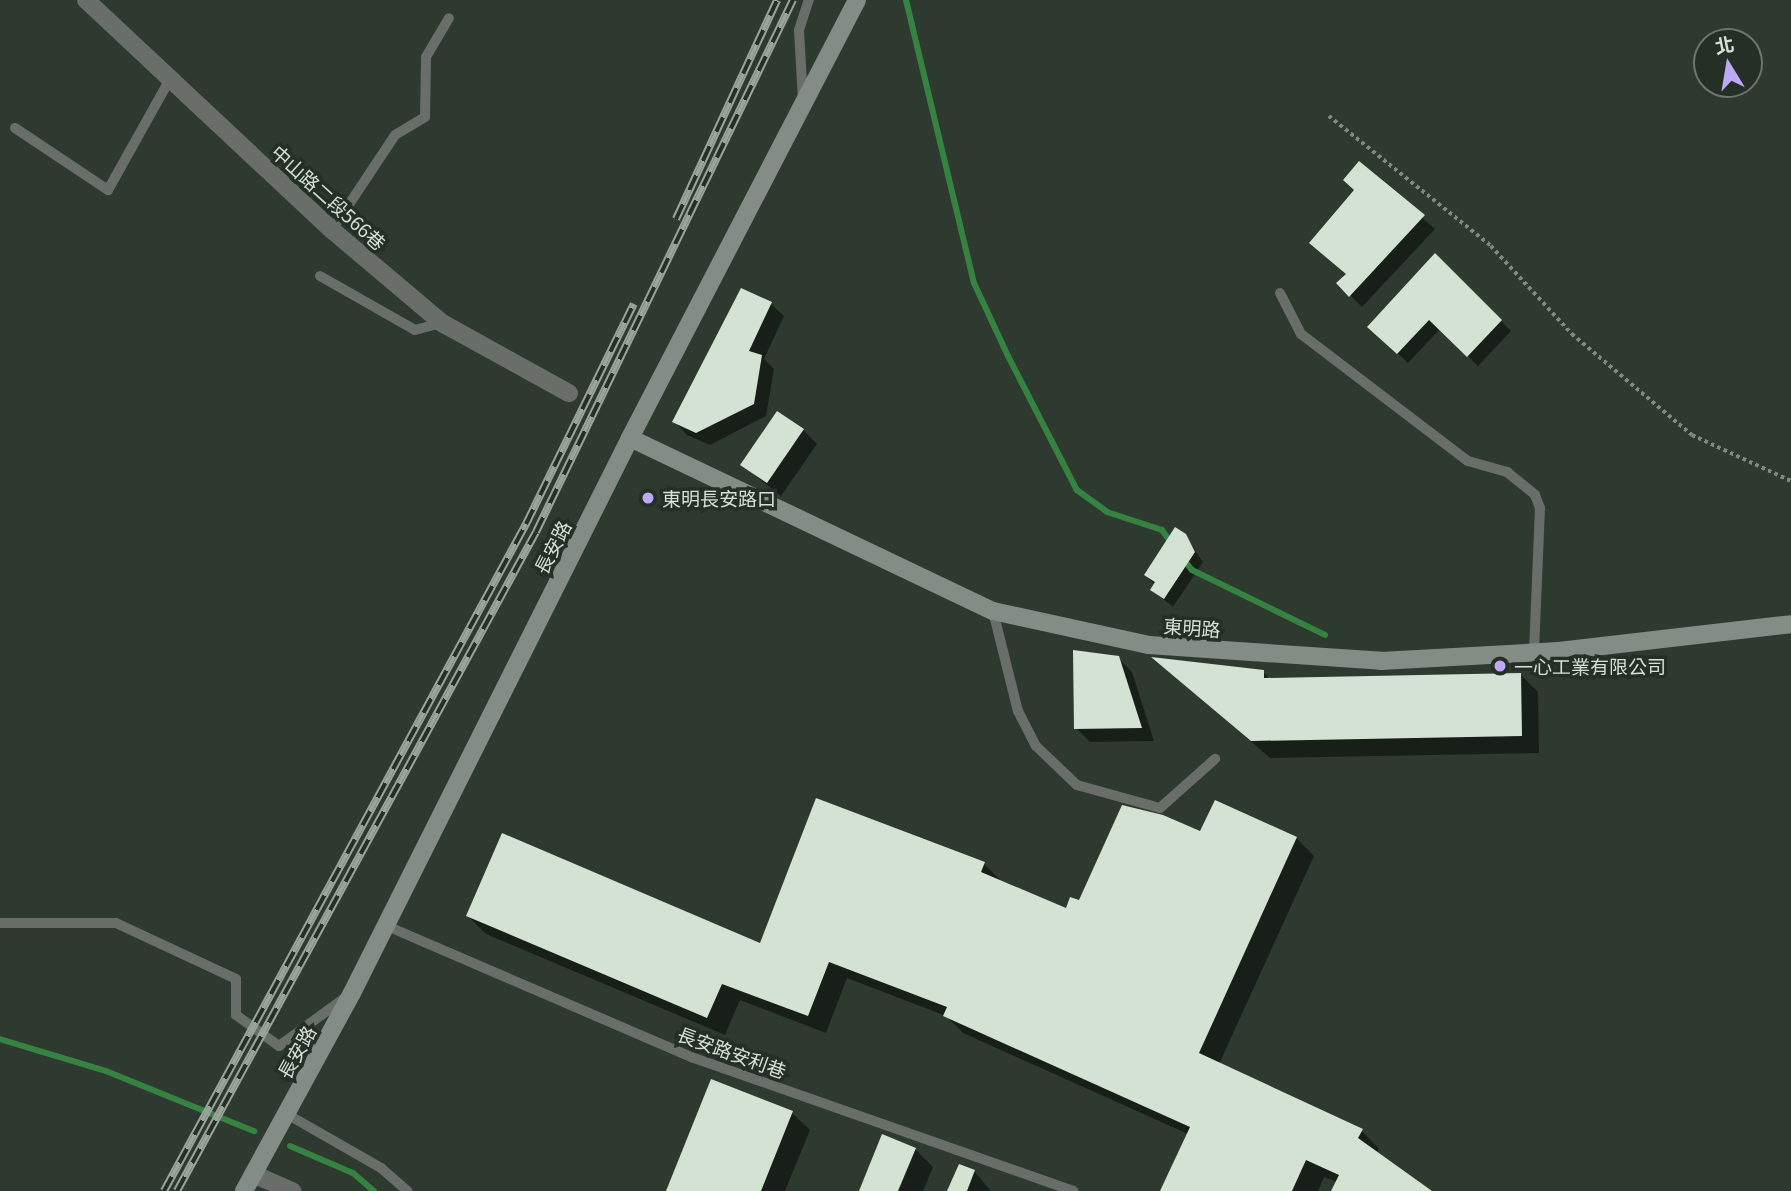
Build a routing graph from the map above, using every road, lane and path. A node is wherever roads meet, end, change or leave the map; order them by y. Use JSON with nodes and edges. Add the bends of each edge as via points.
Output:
{"nodes":[{"id":1,"x":86,"y":0,"type":"edge"},
{"id":2,"x":809,"y":0,"type":"edge"},
{"id":3,"x":857,"y":0,"type":"edge"},
{"id":4,"x":449,"y":18,"type":"dead end"},
{"id":5,"x":170,"y":79,"type":"junction"},
{"id":6,"x":804,"y":104,"type":"junction"},
{"id":7,"x":1329,"y":116,"type":"dead end"},
{"id":8,"x":15,"y":128,"type":"dead end"},
{"id":9,"x":332,"y":230,"type":"junction"},
{"id":10,"x":320,"y":276,"type":"dead end"},
{"id":11,"x":1280,"y":293,"type":"dead end"},
{"id":12,"x":442,"y":323,"type":"junction"},
{"id":13,"x":569,"y":393,"type":"dead end"},
{"id":14,"x":630,"y":438,"type":"junction"},
{"id":15,"x":1791,"y":481,"type":"edge"},
{"id":16,"x":993,"y":611,"type":"junction"},
{"id":17,"x":1791,"y":624,"type":"edge"},
{"id":18,"x":1534,"y":653,"type":"junction"},
{"id":19,"x":1216,"y":759,"type":"dead end"},
{"id":20,"x":0,"y":923,"type":"edge"},
{"id":21,"x":387,"y":926,"type":"junction"},
{"id":22,"x":352,"y":993,"type":"junction"},
{"id":23,"x":285,"y":1113,"type":"junction"},
{"id":24,"x":253,"y":1174,"type":"junction"},
{"id":25,"x":244,"y":1191,"type":"edge"},
{"id":26,"x":292,"y":1191,"type":"edge"},
{"id":27,"x":407,"y":1191,"type":"edge"},
{"id":28,"x":1073,"y":1191,"type":"edge"}],
"edges":[{"from":1,"to":5,"type":"street","name":"中山路二段566巷"},
{"from":2,"to":6,"type":"lane","via":[[799,30]]},
{"from":3,"to":6,"type":"main road","name":"長安路"},
{"from":4,"to":9,"type":"lane","via":[[426,57],[425,117],[395,135]]},
{"from":5,"to":8,"type":"lane","via":[[108,190]]},
{"from":5,"to":9,"type":"street","name":"中山路二段566巷"},
{"from":6,"to":14,"type":"main road","name":"長安路"},
{"from":7,"to":15,"type":"path","via":[[1491,246],[1572,334],[1692,435]]},
{"from":9,"to":12,"type":"street","name":"中山路二段566巷"},
{"from":10,"to":12,"type":"lane","via":[[415,330]]},
{"from":11,"to":18,"type":"lane","via":[[1301,334],[1468,461],[1507,472],[1535,495],[1540,508]]},
{"from":12,"to":13,"type":"street","name":"中山路二段566巷"},
{"from":14,"to":16,"type":"main road","name":"東明路"},
{"from":14,"to":21,"type":"main road","name":"長安路"},
{"from":16,"to":18,"type":"main road","name":"東明路","via":[[1149,645],[1381,661]]},
{"from":16,"to":19,"type":"lane","via":[[1018,711],[1036,746],[1077,785],[1160,808]]},
{"from":17,"to":18,"type":"main road","name":"東明路"},
{"from":20,"to":22,"type":"lane","via":[[116,923],[236,979],[236,1015],[279,1046]]},
{"from":21,"to":22,"type":"main road","name":"長安路"},
{"from":21,"to":28,"type":"lane","name":"長安路安利巷","via":[[694,1058]]},
{"from":22,"to":23,"type":"main road","name":"長安路"},
{"from":23,"to":24,"type":"main road","name":"長安路"},
{"from":23,"to":27,"type":"lane","via":[[381,1168]]},
{"from":24,"to":25,"type":"main road","name":"長安路"},
{"from":24,"to":26,"type":"street"}]}
